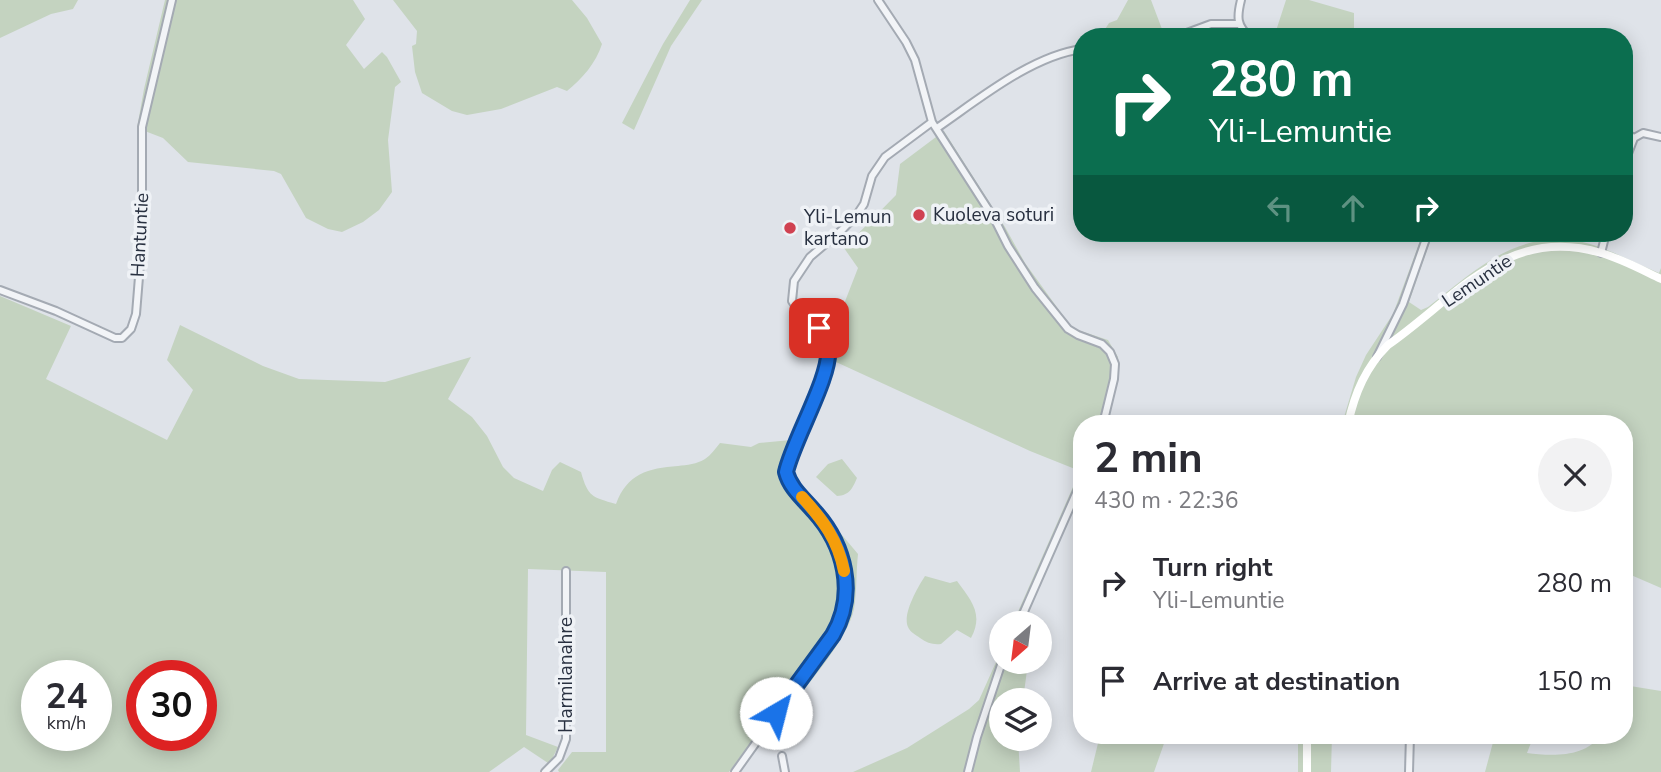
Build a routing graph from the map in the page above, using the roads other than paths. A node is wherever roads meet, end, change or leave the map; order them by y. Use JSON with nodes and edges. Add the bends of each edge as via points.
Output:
{"nodes":[{"id":1,"x":172,"y":0,"type":"edge"},
{"id":2,"x":878,"y":0,"type":"edge"},
{"id":3,"x":1241,"y":0,"type":"edge"},
{"id":4,"x":1239,"y":24,"type":"junction"},
{"id":5,"x":1201,"y":28,"type":"edge"},
{"id":6,"x":1243,"y":28,"type":"edge"},
{"id":7,"x":1073,"y":51,"type":"edge"},
{"id":8,"x":934,"y":125,"type":"junction"},
{"id":9,"x":1661,"y":137,"type":"edge"},
{"id":10,"x":1634,"y":138,"type":"edge"},
{"id":11,"x":1425,"y":242,"type":"edge"},
{"id":12,"x":1604,"y":242,"type":"edge"},
{"id":13,"x":1601,"y":253,"type":"junction"},
{"id":14,"x":1661,"y":279,"type":"edge"},
{"id":15,"x":0,"y":290,"type":"edge"},
{"id":16,"x":1376,"y":357,"type":"junction"},
{"id":17,"x":1105,"y":415,"type":"edge"},
{"id":18,"x":1351,"y":415,"type":"edge"},
{"id":19,"x":1073,"y":500,"type":"edge"},
{"id":20,"x":566,"y":571,"type":"dead end"},
{"id":21,"x":1024,"y":611,"type":"edge"},
{"id":22,"x":998,"y":674,"type":"edge"},
{"id":23,"x":1307,"y":744,"type":"edge"},
{"id":24,"x":1410,"y":744,"type":"edge"},
{"id":25,"x":782,"y":757,"type":"dead end"},
{"id":26,"x":545,"y":772,"type":"edge"},
{"id":27,"x":735,"y":772,"type":"edge"},
{"id":28,"x":785,"y":772,"type":"edge"},
{"id":29,"x":968,"y":772,"type":"edge"},
{"id":30,"x":1307,"y":772,"type":"edge"},
{"id":31,"x":1409,"y":772,"type":"edge"}],
"edges":[{"from":1,"to":15,"type":"street","name":"Hantuntie","via":[[142,127],[142,240],[131,329],[115,338]]},
{"from":2,"to":8,"type":"street","via":[[915,60]]},
{"from":3,"to":4,"type":"street"},
{"from":4,"to":5,"type":"street"},
{"from":4,"to":6,"type":"street"},
{"from":7,"to":8,"type":"street","via":[[1035,66]]},
{"from":8,"to":17,"type":"street","via":[[1035,288],[1068,329],[1110,352],[1114,379]]},
{"from":8,"to":27,"type":"street","via":[[885,157],[858,213],[810,257],[794,281],[792,300],[819,328],[828,358],[786,472],[835,542],[845,575],[846,606],[833,635]]},
{"from":9,"to":10,"type":"street","via":[[1643,134]]},
{"from":11,"to":16,"type":"street","via":[[1403,304]]},
{"from":12,"to":13,"type":"street"},
{"from":13,"to":14,"type":"street","name":"Lemuntie"},
{"from":13,"to":16,"type":"street","name":"Lemuntie","via":[[1545,246],[1514,254],[1482,273]]},
{"from":16,"to":18,"type":"street","name":"Lemuntie","via":[[1360,384]]},
{"from":19,"to":21,"type":"street"},
{"from":20,"to":26,"type":"street","name":"Harmilanahre","via":[[566,739],[559,758]]},
{"from":22,"to":29,"type":"street"},
{"from":23,"to":30,"type":"street"},
{"from":24,"to":31,"type":"street"},
{"from":25,"to":28,"type":"street"}]}
